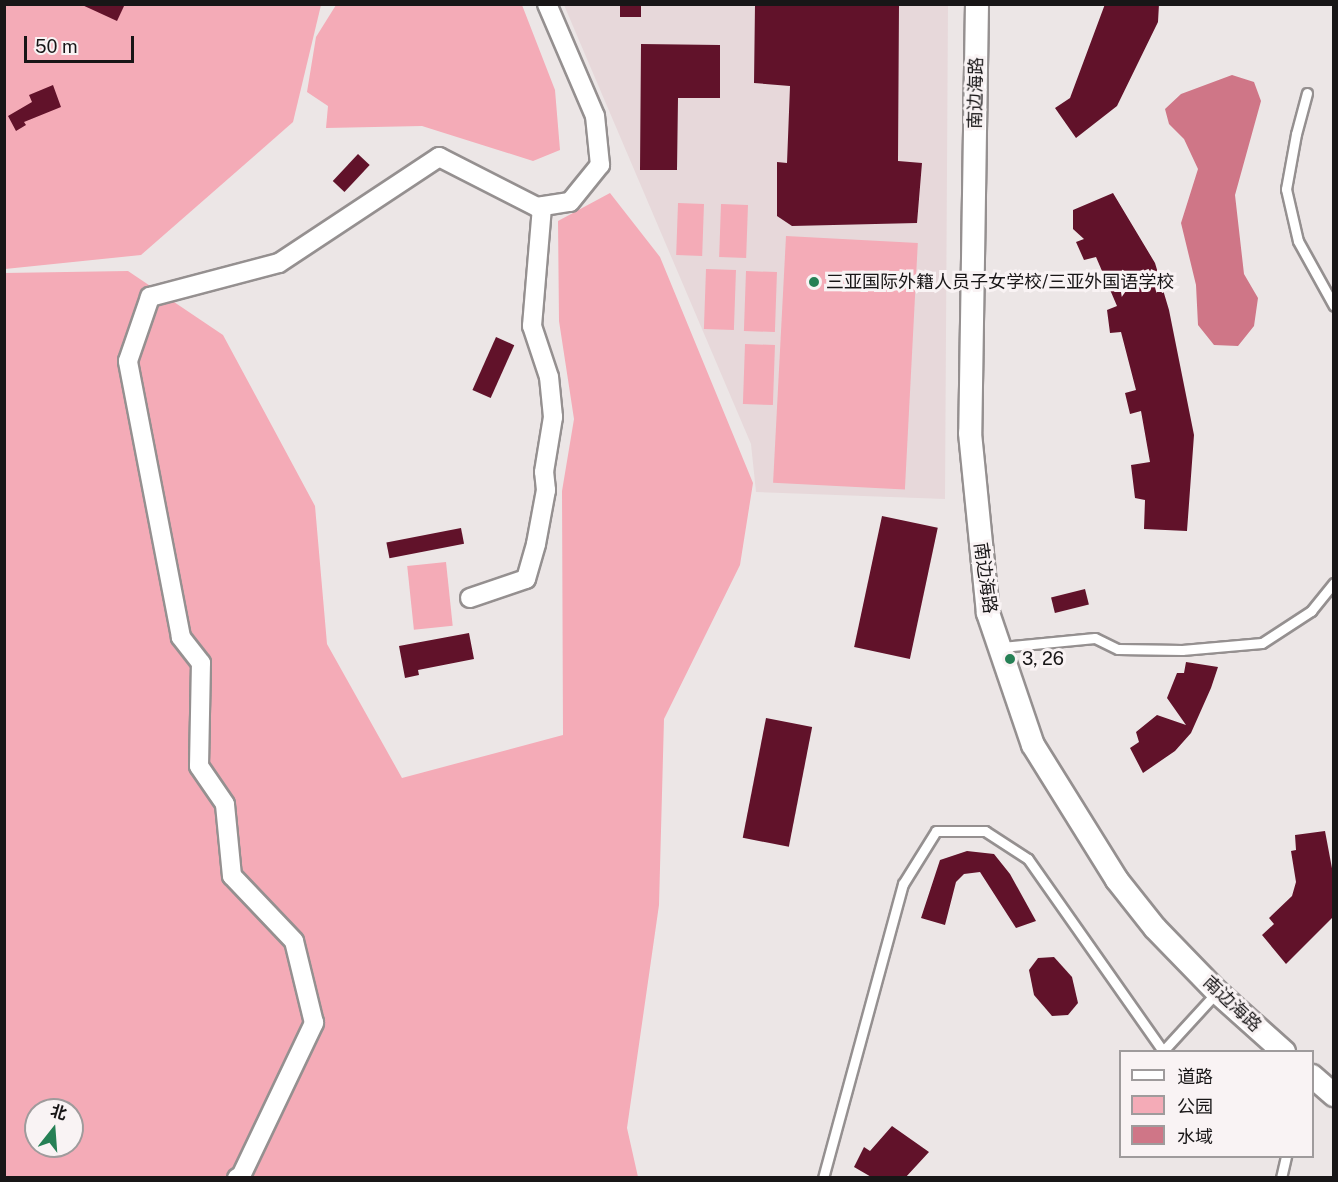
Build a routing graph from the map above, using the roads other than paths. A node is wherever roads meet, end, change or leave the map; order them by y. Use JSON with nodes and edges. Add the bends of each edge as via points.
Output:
{"nodes":[{"id":1,"x":547,"y":4,"type":"edge"},
{"id":2,"x":977,"y":4,"type":"edge"},
{"id":3,"x":1307,"y":93,"type":"dead end"},
{"id":4,"x":542,"y":206,"type":"junction"},
{"id":5,"x":1334,"y":306,"type":"edge"},
{"id":6,"x":1334,"y":583,"type":"edge"},
{"id":7,"x":470,"y":598,"type":"dead end"},
{"id":8,"x":999,"y":648,"type":"junction"},
{"id":9,"x":1217,"y":992,"type":"junction"},
{"id":10,"x":1161,"y":1050,"type":"edge"},
{"id":11,"x":1163,"y":1050,"type":"edge"},
{"id":12,"x":1282,"y":1050,"type":"edge"},
{"id":13,"x":1314,"y":1078,"type":"edge"},
{"id":14,"x":1334,"y":1095,"type":"edge"},
{"id":15,"x":1286,"y":1158,"type":"edge"},
{"id":16,"x":237,"y":1178,"type":"edge"},
{"id":17,"x":823,"y":1178,"type":"edge"},
{"id":18,"x":1281,"y":1178,"type":"edge"}],
"edges":[{"from":1,"to":4,"type":"street","via":[[595,116],[600,165],[570,202]]},
{"from":2,"to":8,"type":"street","name":"南边海路","via":[[970,433],[988,613]]},
{"from":3,"to":5,"type":"lane","via":[[1286,189],[1298,241]]},
{"from":4,"to":7,"type":"street","via":[[532,326],[549,377],[553,417],[537,544],[526,579]]},
{"from":4,"to":16,"type":"street","via":[[537,207],[439,157],[279,263],[150,297],[128,361],[181,637],[201,663],[199,766],[225,804],[232,876],[294,941],[314,1023]]},
{"from":6,"to":8,"type":"lane","via":[[1311,611],[1262,643],[1150,650],[1118,649],[1095,638]]},
{"from":8,"to":9,"type":"street","name":"南边海路","via":[[1033,746],[1117,880],[1155,928]]},
{"from":9,"to":11,"type":"lane"},
{"from":9,"to":12,"type":"street","name":"南边海路"},
{"from":10,"to":17,"type":"lane","via":[[1028,859],[985,831],[936,831],[903,884]]},
{"from":13,"to":14,"type":"street"},
{"from":15,"to":18,"type":"lane"}]}
